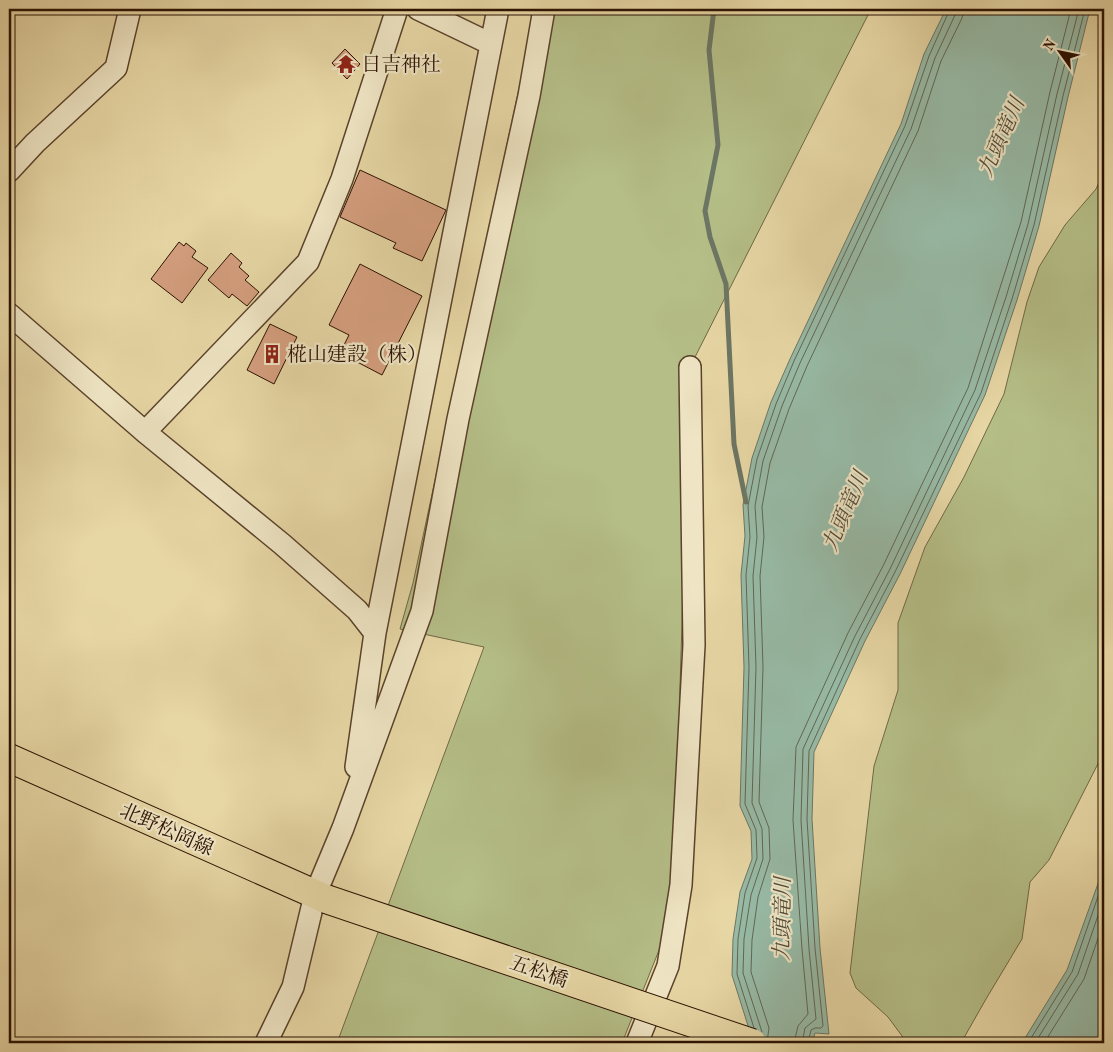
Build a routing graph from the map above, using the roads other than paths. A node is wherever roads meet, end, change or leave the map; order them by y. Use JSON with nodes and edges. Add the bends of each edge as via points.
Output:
{"nodes":[{"id":1,"x":130,"y":9,"type":"edge"},
{"id":2,"x":397,"y":9,"type":"edge"},
{"id":3,"x":418,"y":9,"type":"edge"},
{"id":4,"x":498,"y":9,"type":"edge"},
{"id":5,"x":544,"y":9,"type":"edge"},
{"id":6,"x":491,"y":44,"type":"junction"},
{"id":7,"x":9,"y":171,"type":"edge"},
{"id":8,"x":9,"y":314,"type":"edge"},
{"id":9,"x":690,"y":368,"type":"dead end"},
{"id":10,"x":145,"y":432,"type":"junction"},
{"id":11,"x":375,"y":633,"type":"junction"},
{"id":12,"x":9,"y":758,"type":"edge"},
{"id":13,"x":350,"y":806,"type":"junction"},
{"id":14,"x":320,"y":897,"type":"junction"},
{"id":15,"x":266,"y":1043,"type":"edge"},
{"id":16,"x":637,"y":1043,"type":"edge"},
{"id":17,"x":752,"y":1043,"type":"edge"}],
"edges":[{"from":1,"to":7,"type":"street","via":[[116,68]]},
{"from":2,"to":10,"type":"street","via":[[342,179],[308,262]]},
{"from":3,"to":6,"type":"street"},
{"from":4,"to":6,"type":"street"},
{"from":5,"to":13,"type":"street","via":[[527,106],[458,419],[422,611]]},
{"from":6,"to":11,"type":"street"},
{"from":8,"to":10,"type":"street"},
{"from":9,"to":16,"type":"street","via":[[694,645],[681,885],[668,966]]},
{"from":10,"to":11,"type":"street","via":[[282,544],[357,610]]},
{"from":11,"to":13,"type":"street"},
{"from":12,"to":14,"type":"main road","name":"北野松岡線"},
{"from":13,"to":14,"type":"street"},
{"from":14,"to":15,"type":"street","via":[[293,987]]},
{"from":14,"to":17,"type":"main road","name":"五松橋","bridge":true}]}
